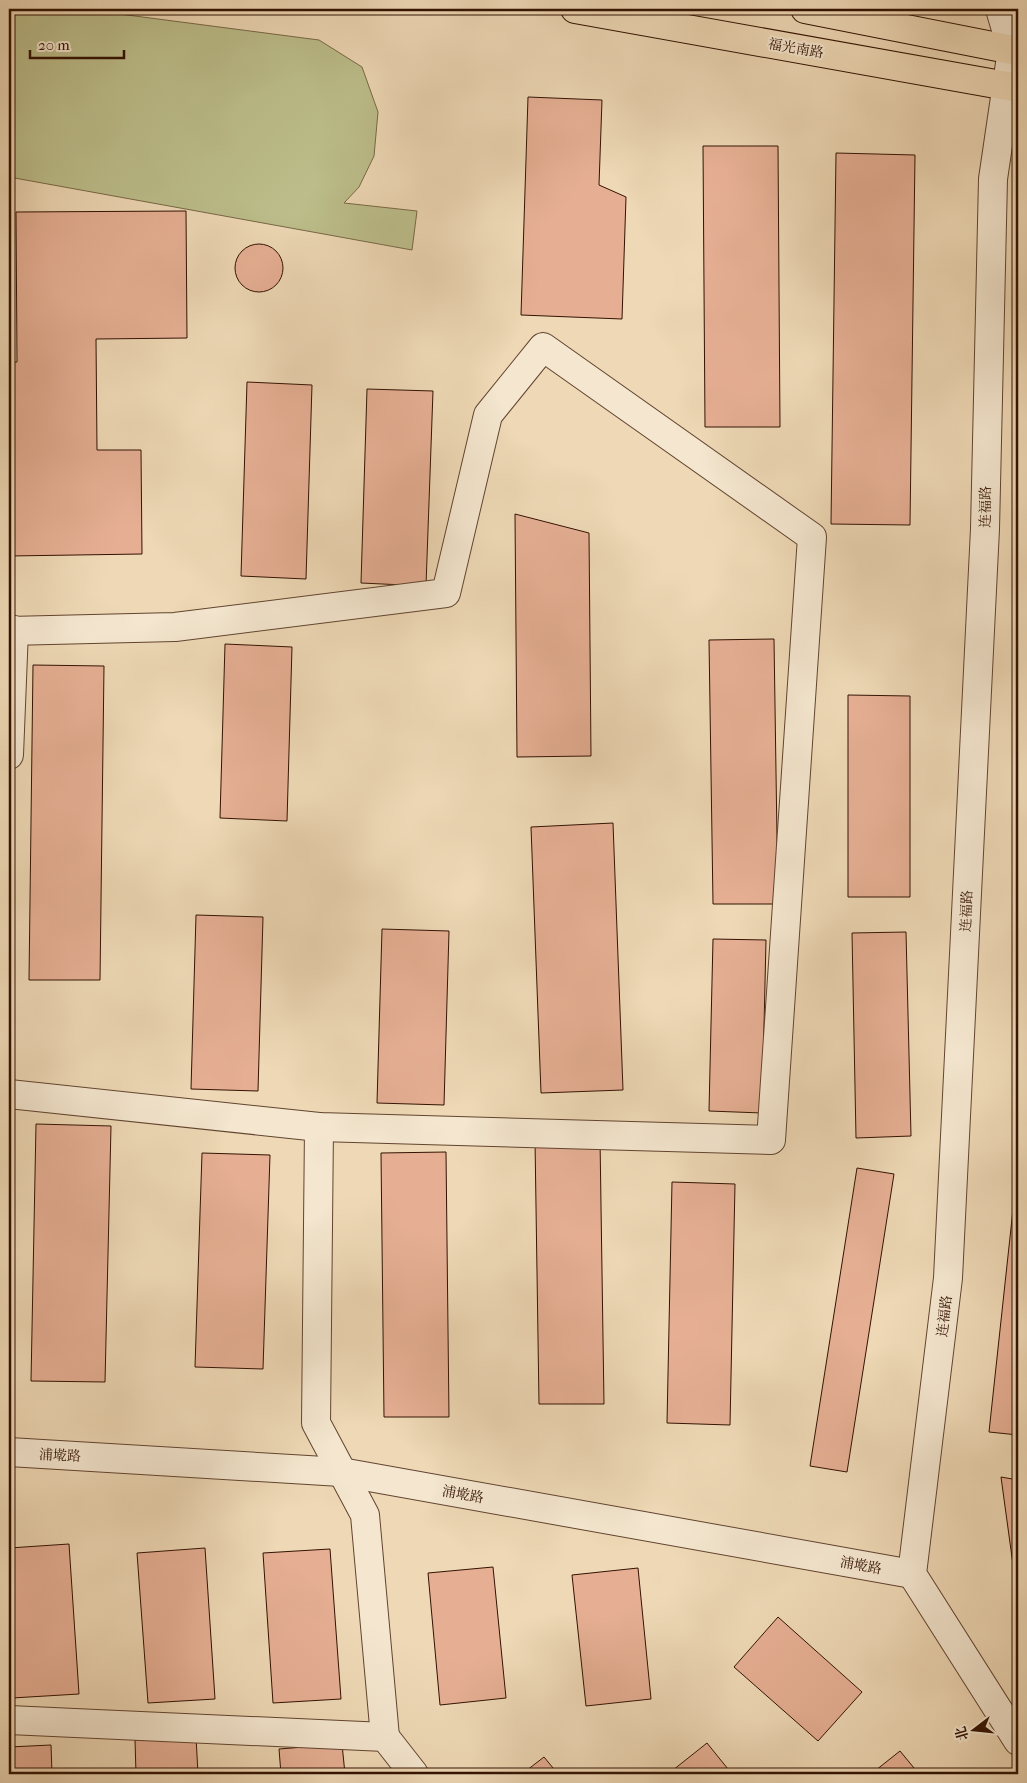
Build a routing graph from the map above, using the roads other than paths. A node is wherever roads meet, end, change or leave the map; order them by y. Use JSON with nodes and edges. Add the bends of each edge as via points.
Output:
{"nodes":[{"id":1,"x":574,"y":9,"type":"edge"},
{"id":2,"x":805,"y":9,"type":"edge"},
{"id":3,"x":1000,"y":9,"type":"edge"},
{"id":4,"x":1015,"y":50,"type":"edge"},
{"id":5,"x":1012,"y":87,"type":"edge"},
{"id":6,"x":12,"y":631,"type":"edge"},
{"id":7,"x":9,"y":755,"type":"edge"},
{"id":8,"x":9,"y":1094,"type":"edge"},
{"id":9,"x":320,"y":1127,"type":"junction"},
{"id":10,"x":9,"y":1452,"type":"edge"},
{"id":11,"x":341,"y":1472,"type":"junction"},
{"id":12,"x":912,"y":1574,"type":"junction"},
{"id":13,"x":9,"y":1720,"type":"edge"},
{"id":14,"x":385,"y":1738,"type":"junction"},
{"id":15,"x":1018,"y":1741,"type":"edge"},
{"id":16,"x":414,"y":1774,"type":"edge"}],
"edges":[{"from":1,"to":5,"type":"main road","name":"福光南路"},
{"from":2,"to":4,"type":"main road"},
{"from":3,"to":4,"type":"street"},
{"from":4,"to":5,"type":"street","name":"连福路"},
{"from":5,"to":12,"type":"street","name":"连福路","via":[[993,179],[985,529],[948,1278]]},
{"from":6,"to":7,"type":"street"},
{"from":6,"to":9,"type":"street","via":[[176,627],[446,593],[488,415],[543,347],[812,537],[772,1140]]},
{"from":8,"to":9,"type":"street"},
{"from":9,"to":11,"type":"street","via":[[316,1424]]},
{"from":10,"to":11,"type":"street","name":"浦墘路"},
{"from":11,"to":12,"type":"street","name":"浦墘路"},
{"from":11,"to":14,"type":"street","via":[[365,1516]]},
{"from":12,"to":15,"type":"street"},
{"from":13,"to":14,"type":"street"},
{"from":14,"to":16,"type":"street"}]}
